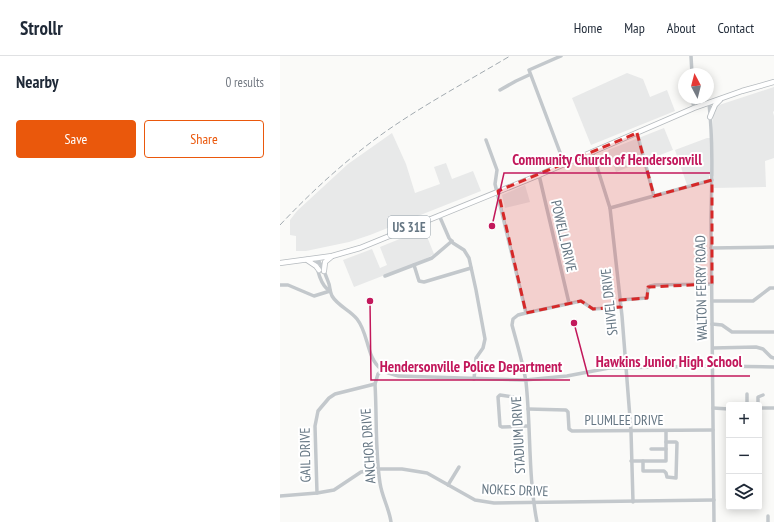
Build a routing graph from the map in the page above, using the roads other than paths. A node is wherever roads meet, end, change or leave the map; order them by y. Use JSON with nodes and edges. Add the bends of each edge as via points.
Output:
{"nodes":[{"id":1,"x":561,"y":56,"type":"edge"},
{"id":2,"x":692,"y":56,"type":"edge"},
{"id":3,"x":692,"y":68,"type":"edge"},
{"id":4,"x":529,"y":73,"type":"junction"},
{"id":5,"x":774,"y":82,"type":"edge"},
{"id":6,"x":500,"y":90,"type":"dead end"},
{"id":7,"x":722,"y":98,"type":"junction"},
{"id":8,"x":714,"y":101,"type":"edge"},
{"id":9,"x":693,"y":104,"type":"edge"},
{"id":10,"x":705,"y":104,"type":"edge"},
{"id":11,"x":708,"y":104,"type":"edge"},
{"id":12,"x":694,"y":108,"type":"junction"},
{"id":13,"x":710,"y":117,"type":"junction"},
{"id":14,"x":637,"y":133,"type":"junction"},
{"id":15,"x":486,"y":140,"type":"dead end"},
{"id":16,"x":592,"y":151,"type":"junction"},
{"id":17,"x":564,"y":163,"type":"junction"},
{"id":18,"x":539,"y":175,"type":"junction"},
{"id":19,"x":712,"y":180,"type":"junction"},
{"id":20,"x":498,"y":191,"type":"junction"},
{"id":21,"x":654,"y":196,"type":"junction"},
{"id":22,"x":610,"y":208,"type":"junction"},
{"id":23,"x":439,"y":215,"type":"junction"},
{"id":24,"x":452,"y":241,"type":"junction"},
{"id":25,"x":774,"y":247,"type":"edge"},
{"id":26,"x":711,"y":248,"type":"junction"},
{"id":27,"x":332,"y":256,"type":"junction"},
{"id":28,"x":317,"y":259,"type":"junction"},
{"id":29,"x":307,"y":260,"type":"junction"},
{"id":30,"x":280,"y":263,"type":"edge"},
{"id":31,"x":414,"y":265,"type":"junction"},
{"id":32,"x":471,"y":268,"type":"junction"},
{"id":33,"x":321,"y":270,"type":"junction"},
{"id":34,"x":384,"y":276,"type":"dead end"},
{"id":35,"x":712,"y":284,"type":"junction"},
{"id":36,"x":280,"y":285,"type":"edge"},
{"id":37,"x":774,"y":288,"type":"edge"},
{"id":38,"x":330,"y":291,"type":"junction"},
{"id":39,"x":620,"y":300,"type":"junction"},
{"id":40,"x":712,"y":301,"type":"junction"},
{"id":41,"x":569,"y":303,"type":"junction"},
{"id":42,"x":621,"y":307,"type":"junction"},
{"id":43,"x":526,"y":313,"type":"junction"},
{"id":44,"x":712,"y":324,"type":"junction"},
{"id":45,"x":774,"y":332,"type":"edge"},
{"id":46,"x":713,"y":348,"type":"junction"},
{"id":47,"x":774,"y":358,"type":"edge"},
{"id":48,"x":713,"y":366,"type":"junction"},
{"id":49,"x":625,"y":367,"type":"junction"},
{"id":50,"x":774,"y":367,"type":"edge"},
{"id":51,"x":382,"y":370,"type":"junction"},
{"id":52,"x":474,"y":379,"type":"junction"},
{"id":53,"x":525,"y":380,"type":"junction"},
{"id":54,"x":375,"y":384,"type":"junction"},
{"id":55,"x":747,"y":394,"type":"dead end"},
{"id":56,"x":763,"y":395,"type":"dead end"},
{"id":57,"x":747,"y":402,"type":"edge"},
{"id":58,"x":758,"y":402,"type":"edge"},
{"id":59,"x":713,"y":408,"type":"junction"},
{"id":60,"x":762,"y":408,"type":"edge"},
{"id":61,"x":774,"y":408,"type":"edge"},
{"id":62,"x":528,"y":409,"type":"junction"},
{"id":63,"x":726,"y":409,"type":"edge"},
{"id":64,"x":528,"y":426,"type":"junction"},
{"id":65,"x":515,"y":427,"type":"junction"},
{"id":66,"x":713,"y":430,"type":"junction"},
{"id":67,"x":631,"y":431,"type":"junction"},
{"id":68,"x":666,"y":431,"type":"junction"},
{"id":69,"x":666,"y":442,"type":"junction"},
{"id":70,"x":651,"y":449,"type":"dead end"},
{"id":71,"x":666,"y":449,"type":"junction"},
{"id":72,"x":632,"y":461,"type":"junction"},
{"id":73,"x":643,"y":461,"type":"junction"},
{"id":74,"x":459,"y":467,"type":"dead end"},
{"id":75,"x":378,"y":469,"type":"junction"},
{"id":76,"x":448,"y":485,"type":"junction"},
{"id":77,"x":317,"y":493,"type":"junction"},
{"id":78,"x":280,"y":496,"type":"edge"},
{"id":79,"x":714,"y":500,"type":"junction"},
{"id":80,"x":533,"y":502,"type":"junction"},
{"id":81,"x":632,"y":502,"type":"junction"},
{"id":82,"x":768,"y":516,"type":"dead end"},
{"id":83,"x":391,"y":522,"type":"edge"},
{"id":84,"x":537,"y":522,"type":"edge"},
{"id":85,"x":714,"y":522,"type":"edge"},
{"id":86,"x":768,"y":522,"type":"edge"}],
"edges":[{"from":1,"to":4,"type":"street"},
{"from":2,"to":3,"type":"street"},
{"from":4,"to":6,"type":"street"},
{"from":4,"to":17,"type":"street"},
{"from":5,"to":7,"type":"main road","number":"US 31E"},
{"from":7,"to":8,"type":"main road","number":"US 31E"},
{"from":7,"to":13,"type":"main road","via":[[715,105]]},
{"from":9,"to":12,"type":"street"},
{"from":10,"to":12,"type":"main road","number":"US 31E"},
{"from":11,"to":13,"type":"street","name":"WALTON FERRY ROAD"},
{"from":12,"to":14,"type":"main road","number":"US 31E"},
{"from":13,"to":19,"type":"street","name":"WALTON FERRY ROAD"},
{"from":14,"to":16,"type":"main road","number":"US 31E"},
{"from":14,"to":21,"type":"street"},
{"from":15,"to":20,"type":"street","via":[[496,170],[495,184]]},
{"from":16,"to":17,"type":"main road","number":"US 31E"},
{"from":16,"to":22,"type":"street","name":"SHIVEL DRIVE"},
{"from":17,"to":18,"type":"main road","number":"US 31E"},
{"from":18,"to":20,"type":"main road","number":"US 31E"},
{"from":18,"to":41,"type":"street","name":"POWELL DRIVE"},
{"from":19,"to":21,"type":"street"},
{"from":19,"to":26,"type":"street","name":"WALTON FERRY ROAD"},
{"from":20,"to":23,"type":"main road","number":"US 31E"},
{"from":20,"to":43,"type":"street"},
{"from":21,"to":22,"type":"street"},
{"from":22,"to":39,"type":"street","name":"SHIVEL DRIVE"},
{"from":23,"to":24,"type":"street"},
{"from":23,"to":27,"type":"main road","number":"US 31E","via":[[360,248]]},
{"from":24,"to":31,"type":"street","via":[[432,258]]},
{"from":24,"to":32,"type":"street","via":[[464,250]]},
{"from":25,"to":26,"type":"street"},
{"from":26,"to":35,"type":"street","name":"WALTON FERRY ROAD"},
{"from":27,"to":28,"type":"main road","number":"US 31E"},
{"from":27,"to":33,"type":"main road"},
{"from":28,"to":29,"type":"main road","number":"US 31E"},
{"from":28,"to":33,"type":"street"},
{"from":29,"to":30,"type":"main road","number":"US 31E"},
{"from":29,"to":33,"type":"main road"},
{"from":31,"to":32,"type":"street","via":[[419,281],[424,282]]},
{"from":31,"to":34,"type":"street"},
{"from":32,"to":52,"type":"street","via":[[485,337],[483,348],[476,358]]},
{"from":33,"to":38,"type":"street"},
{"from":35,"to":39,"type":"street","via":[[655,285],[648,289],[647,298]]},
{"from":35,"to":40,"type":"street","name":"WALTON FERRY ROAD"},
{"from":36,"to":38,"type":"street","via":[[288,285],[314,296]]},
{"from":37,"to":40,"type":"street","via":[[770,288],[753,301]]},
{"from":38,"to":51,"type":"street","via":[[337,303],[358,320],[366,334],[372,358]]},
{"from":39,"to":42,"type":"street","name":"SHIVEL DRIVE"},
{"from":40,"to":44,"type":"street","name":"WALTON FERRY ROAD"},
{"from":41,"to":42,"type":"street","via":[[581,301],[593,309]]},
{"from":41,"to":43,"type":"street"},
{"from":42,"to":49,"type":"street","name":"SHIVEL DRIVE"},
{"from":43,"to":53,"type":"street","name":"STADIUM DRIVE","via":[[512,321]]},
{"from":44,"to":45,"type":"street","via":[[722,325],[732,332]]},
{"from":44,"to":46,"type":"street","name":"WALTON FERRY ROAD"},
{"from":46,"to":47,"type":"street","via":[[756,347]]},
{"from":46,"to":48,"type":"street","name":"WALTON FERRY ROAD"},
{"from":48,"to":49,"type":"street"},
{"from":48,"to":50,"type":"street"},
{"from":48,"to":59,"type":"street","name":"WALTON FERRY ROAD"},
{"from":49,"to":53,"type":"street"},
{"from":49,"to":67,"type":"street","name":"SHIVEL DRIVE"},
{"from":51,"to":52,"type":"street","via":[[398,376]]},
{"from":51,"to":54,"type":"street","name":"ANCHOR DRIVE"},
{"from":52,"to":53,"type":"street"},
{"from":53,"to":62,"type":"street","name":"STADIUM DRIVE"},
{"from":54,"to":75,"type":"street","name":"ANCHOR DRIVE"},
{"from":54,"to":77,"type":"street","name":"GAIL DRIVE","via":[[336,394],[318,411],[315,426]]},
{"from":55,"to":57,"type":"street"},
{"from":56,"to":58,"type":"street","via":[[758,397]]},
{"from":59,"to":63,"type":"street"},
{"from":59,"to":66,"type":"street","name":"WALTON FERRY ROAD"},
{"from":60,"to":61,"type":"street"},
{"from":62,"to":64,"type":"street","name":"STADIUM DRIVE"},
{"from":62,"to":67,"type":"street","name":"PLUMLEE DRIVE","via":[[566,410],[572,431]]},
{"from":64,"to":65,"type":"street"},
{"from":64,"to":80,"type":"street","name":"STADIUM DRIVE"},
{"from":65,"to":65,"type":"street","via":[[500,426],[500,395],[513,397]]},
{"from":66,"to":68,"type":"street","name":"PLUMLEE DRIVE"},
{"from":66,"to":79,"type":"street","name":"WALTON FERRY ROAD"},
{"from":67,"to":68,"type":"street","name":"PLUMLEE DRIVE"},
{"from":67,"to":72,"type":"street","name":"SHIVEL DRIVE"},
{"from":68,"to":69,"type":"street"},
{"from":69,"to":71,"type":"street"},
{"from":69,"to":73,"type":"street","via":[[677,443],[677,478],[668,478],[664,472],[643,472]]},
{"from":70,"to":71,"type":"street"},
{"from":71,"to":73,"type":"street","via":[[665,462]]},
{"from":72,"to":73,"type":"street"},
{"from":72,"to":81,"type":"street","name":"SHIVEL DRIVE"},
{"from":74,"to":76,"type":"street"},
{"from":75,"to":76,"type":"street","name":"NOKES DRIVE","via":[[418,470]]},
{"from":75,"to":77,"type":"street","name":"NOKES DRIVE","via":[[361,472],[334,490]]},
{"from":75,"to":83,"type":"street","name":"ANCHOR DRIVE","via":[[380,486]]},
{"from":76,"to":80,"type":"street","name":"NOKES DRIVE","via":[[475,500],[494,503]]},
{"from":77,"to":78,"type":"street","name":"NOKES DRIVE"},
{"from":79,"to":81,"type":"street","name":"NOKES DRIVE"},
{"from":79,"to":85,"type":"street","name":"WALTON FERRY ROAD"},
{"from":80,"to":81,"type":"street","name":"NOKES DRIVE"},
{"from":80,"to":84,"type":"street","name":"STADIUM DRIVE"},
{"from":82,"to":86,"type":"street"}]}
